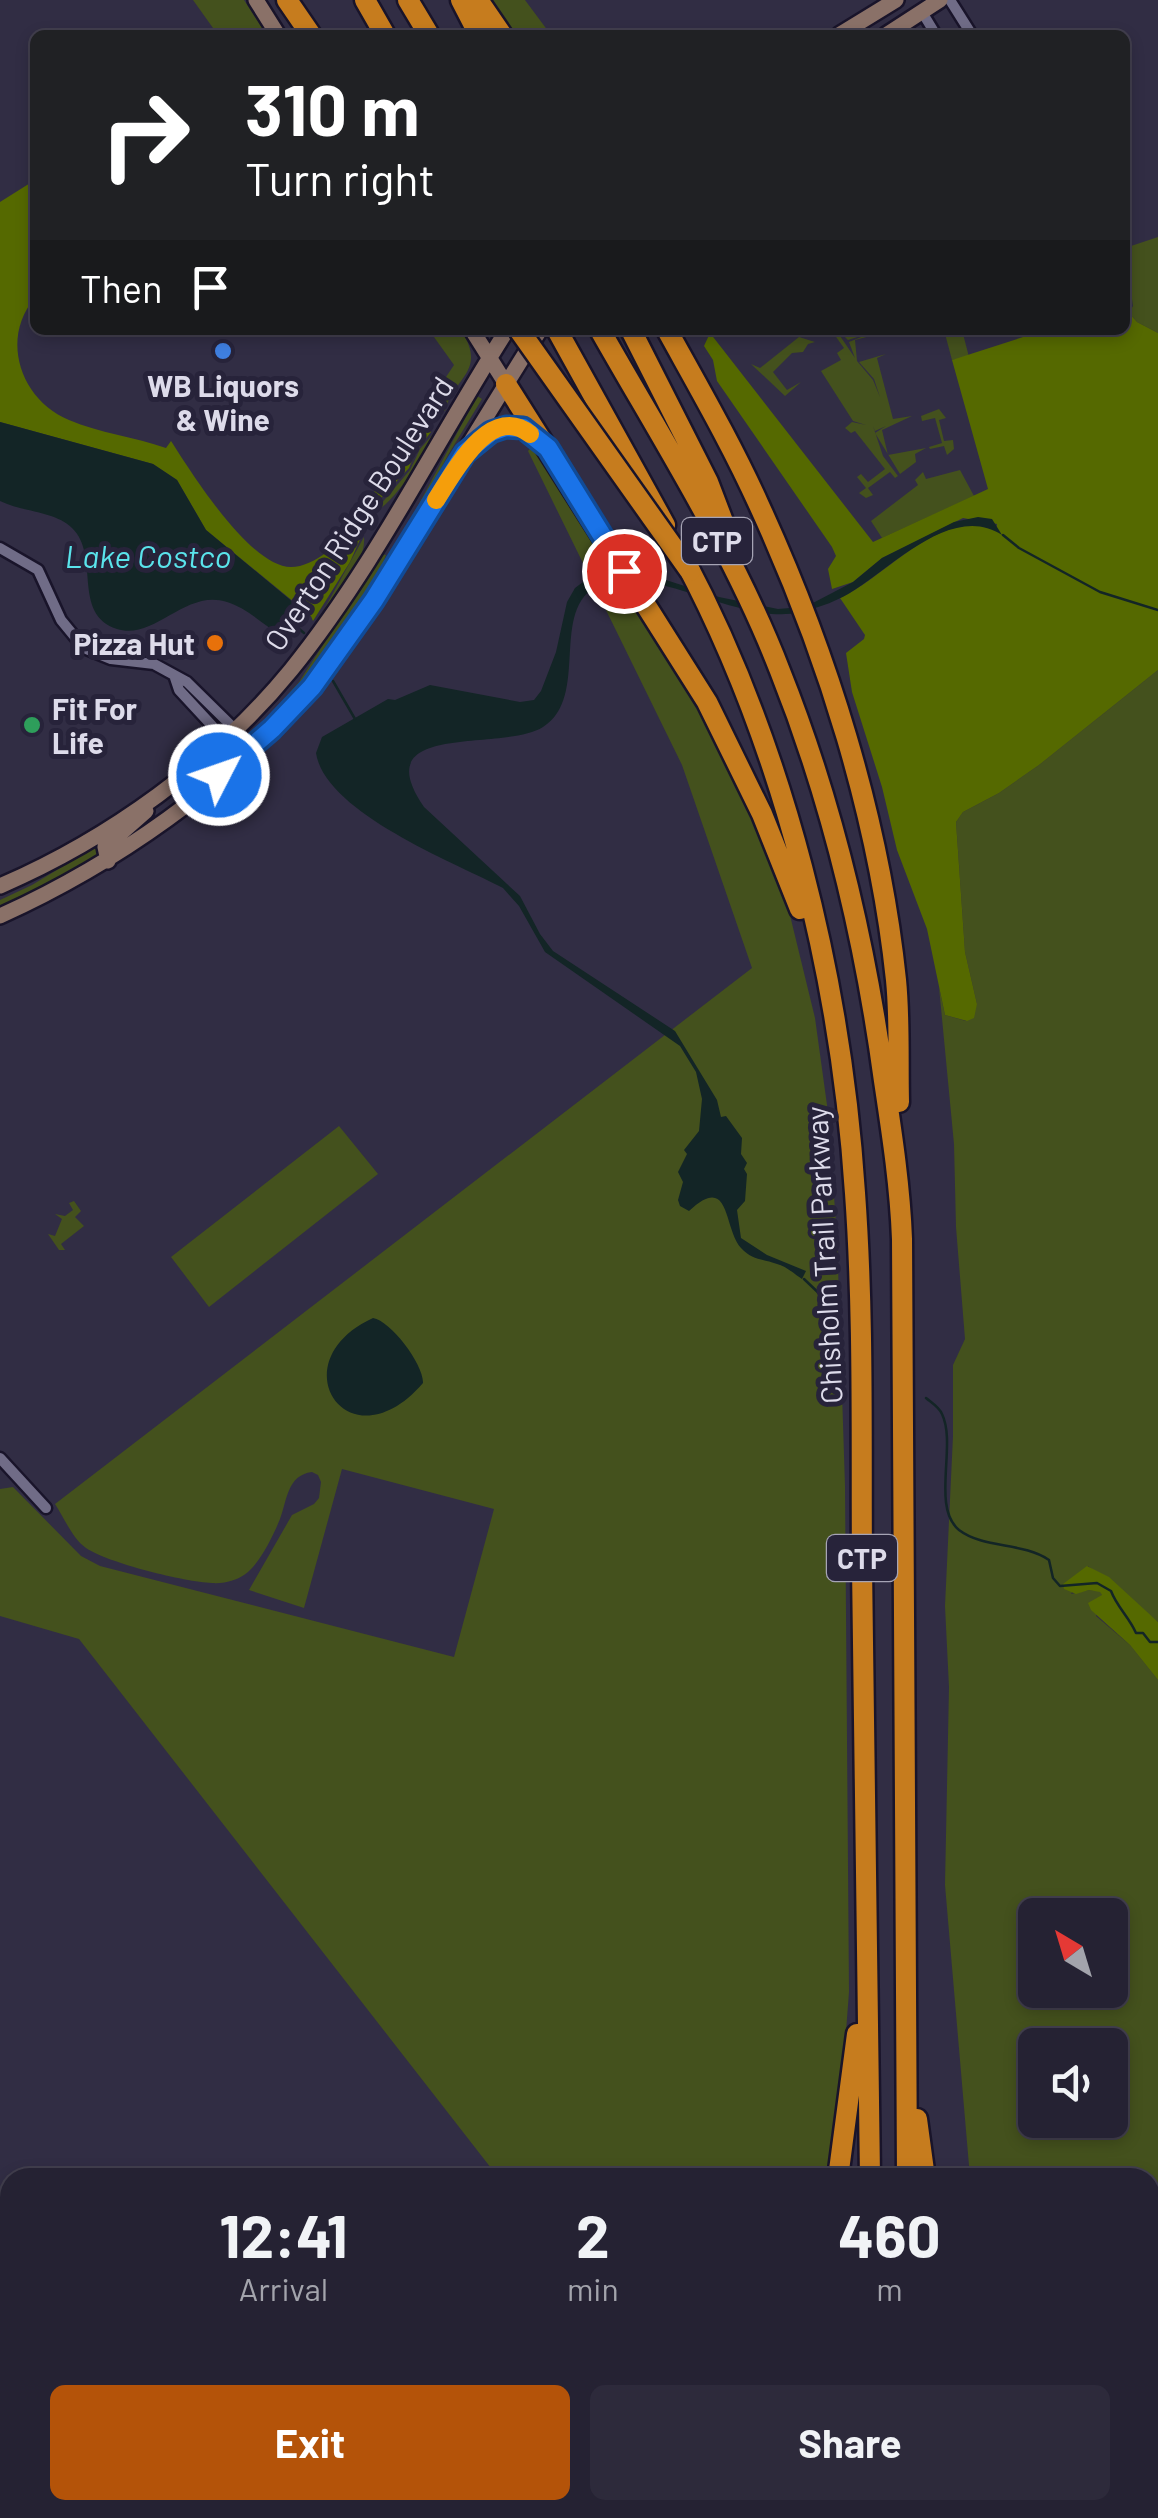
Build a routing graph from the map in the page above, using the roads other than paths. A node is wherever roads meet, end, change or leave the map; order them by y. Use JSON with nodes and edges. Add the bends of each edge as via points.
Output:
{"nodes":[{"id":1,"x":256,"y":0,"type":"edge"},
{"id":2,"x":278,"y":0,"type":"edge"},
{"id":3,"x":287,"y":0,"type":"edge"},
{"id":4,"x":365,"y":0,"type":"edge"},
{"id":5,"x":408,"y":0,"type":"edge"},
{"id":6,"x":461,"y":0,"type":"edge"},
{"id":7,"x":482,"y":0,"type":"edge"},
{"id":8,"x":896,"y":0,"type":"edge"},
{"id":9,"x":940,"y":0,"type":"edge"},
{"id":10,"x":950,"y":0,"type":"edge"},
{"id":11,"x":918,"y":6,"type":"edge"},
{"id":12,"x":275,"y":30,"type":"edge"},
{"id":13,"x":292,"y":30,"type":"edge"},
{"id":14,"x":308,"y":30,"type":"edge"},
{"id":15,"x":383,"y":30,"type":"edge"},
{"id":16,"x":426,"y":30,"type":"edge"},
{"id":17,"x":476,"y":30,"type":"edge"},
{"id":18,"x":500,"y":30,"type":"edge"},
{"id":19,"x":847,"y":30,"type":"edge"},
{"id":20,"x":892,"y":30,"type":"edge"},
{"id":21,"x":933,"y":30,"type":"edge"},
{"id":22,"x":969,"y":30,"type":"edge"},
{"id":23,"x":475,"y":335,"type":"edge"},
{"id":24,"x":505,"y":335,"type":"edge"},
{"id":25,"x":524,"y":335,"type":"edge"},
{"id":26,"x":537,"y":335,"type":"edge"},
{"id":27,"x":559,"y":335,"type":"edge"},
{"id":28,"x":603,"y":335,"type":"edge"},
{"id":29,"x":634,"y":335,"type":"edge"},
{"id":30,"x":670,"y":335,"type":"edge"},
{"id":31,"x":490,"y":358,"type":"junction"},
{"id":32,"x":506,"y":384,"type":"junction"},
{"id":33,"x":548,"y":448,"type":"junction"},
{"id":34,"x":465,"y":453,"type":"junction"},
{"id":35,"x":0,"y":548,"type":"edge"},
{"id":36,"x":690,"y":571,"type":"junction"},
{"id":37,"x":780,"y":668,"type":"junction"},
{"id":38,"x":229,"y":734,"type":"junction"},
{"id":39,"x":247,"y":752,"type":"junction"},
{"id":40,"x":162,"y":792,"type":"junction"},
{"id":41,"x":108,"y":861,"type":"junction"},
{"id":42,"x":0,"y":886,"type":"edge"},
{"id":43,"x":0,"y":916,"type":"edge"},
{"id":44,"x":826,"y":976,"type":"junction"},
{"id":45,"x":900,"y":1194,"type":"junction"},
{"id":46,"x":0,"y":1458,"type":"edge"},
{"id":47,"x":46,"y":1508,"type":"dead end"},
{"id":48,"x":866,"y":1978,"type":"junction"},
{"id":49,"x":907,"y":2033,"type":"junction"},
{"id":50,"x":839,"y":2168,"type":"edge"},
{"id":51,"x":870,"y":2168,"type":"edge"},
{"id":52,"x":907,"y":2168,"type":"edge"},
{"id":53,"x":924,"y":2168,"type":"edge"}],
"edges":[{"from":1,"to":12,"type":"street"},
{"from":2,"to":13,"type":"highway"},
{"from":3,"to":14,"type":"highway"},
{"from":4,"to":15,"type":"highway"},
{"from":5,"to":16,"type":"highway"},
{"from":6,"to":17,"type":"highway"},
{"from":7,"to":18,"type":"highway"},
{"from":8,"to":19,"type":"street"},
{"from":9,"to":11,"type":"street"},
{"from":10,"to":22,"type":"street"},
{"from":11,"to":20,"type":"street"},
{"from":11,"to":21,"type":"street"},
{"from":23,"to":31,"type":"street"},
{"from":24,"to":31,"type":"street","name":"Overton Ridge Boulevard"},
{"from":25,"to":36,"type":"highway","bridge":true},
{"from":26,"to":32,"type":"street","name":"Overton Ridge Boulevard"},
{"from":27,"to":36,"type":"highway","name":"Chisholm Trail Parkway","number":"CTP","bridge":true},
{"from":28,"to":37,"type":"highway","number":"CTP"},
{"from":29,"to":37,"type":"highway","via":[[708,482]]},
{"from":30,"to":45,"type":"highway","via":[[742,469],[812,634],[860,796],[896,982]]},
{"from":31,"to":32,"type":"street"},
{"from":31,"to":38,"type":"street","name":"Overton Ridge Boulevard","via":[[328,620],[283,680]]},
{"from":32,"to":33,"type":"highway"},
{"from":32,"to":34,"type":"street","name":"Overton Ridge Boulevard"},
{"from":33,"to":34,"type":"street","via":[[523,428],[506,427]]},
{"from":33,"to":44,"type":"highway","via":[[707,702],[762,814]]},
{"from":34,"to":39,"type":"street","name":"Overton Ridge Boulevard","via":[[333,660]]},
{"from":35,"to":38,"type":"street","via":[[38,570],[61,620],[84,648],[154,664],[187,682]]},
{"from":36,"to":44,"type":"highway","name":"Chisholm Trail Parkway","number":"CTP","via":[[754,718],[790,826]]},
{"from":37,"to":45,"type":"highway","number":"CTP","via":[[839,846],[861,937]]},
{"from":38,"to":39,"type":"street"},
{"from":38,"to":40,"type":"street","name":"Overton Ridge Boulevard"},
{"from":39,"to":41,"type":"street","name":"Overton Ridge Boulevard"},
{"from":40,"to":41,"type":"street","via":[[104,847]]},
{"from":40,"to":42,"type":"street","name":"Overton Ridge Boulevard"},
{"from":41,"to":43,"type":"street","name":"Overton Ridge Boulevard"},
{"from":44,"to":48,"type":"highway","name":"Chisholm Trail Parkway","number":"CTP","via":[[858,1235]]},
{"from":45,"to":49,"type":"highway","number":"CTP"},
{"from":46,"to":47,"type":"street"},
{"from":48,"to":50,"type":"highway"},
{"from":48,"to":51,"type":"highway","name":"Chisholm Trail Parkway","number":"CTP"},
{"from":49,"to":52,"type":"highway","number":"CTP"},
{"from":49,"to":53,"type":"highway"}]}
